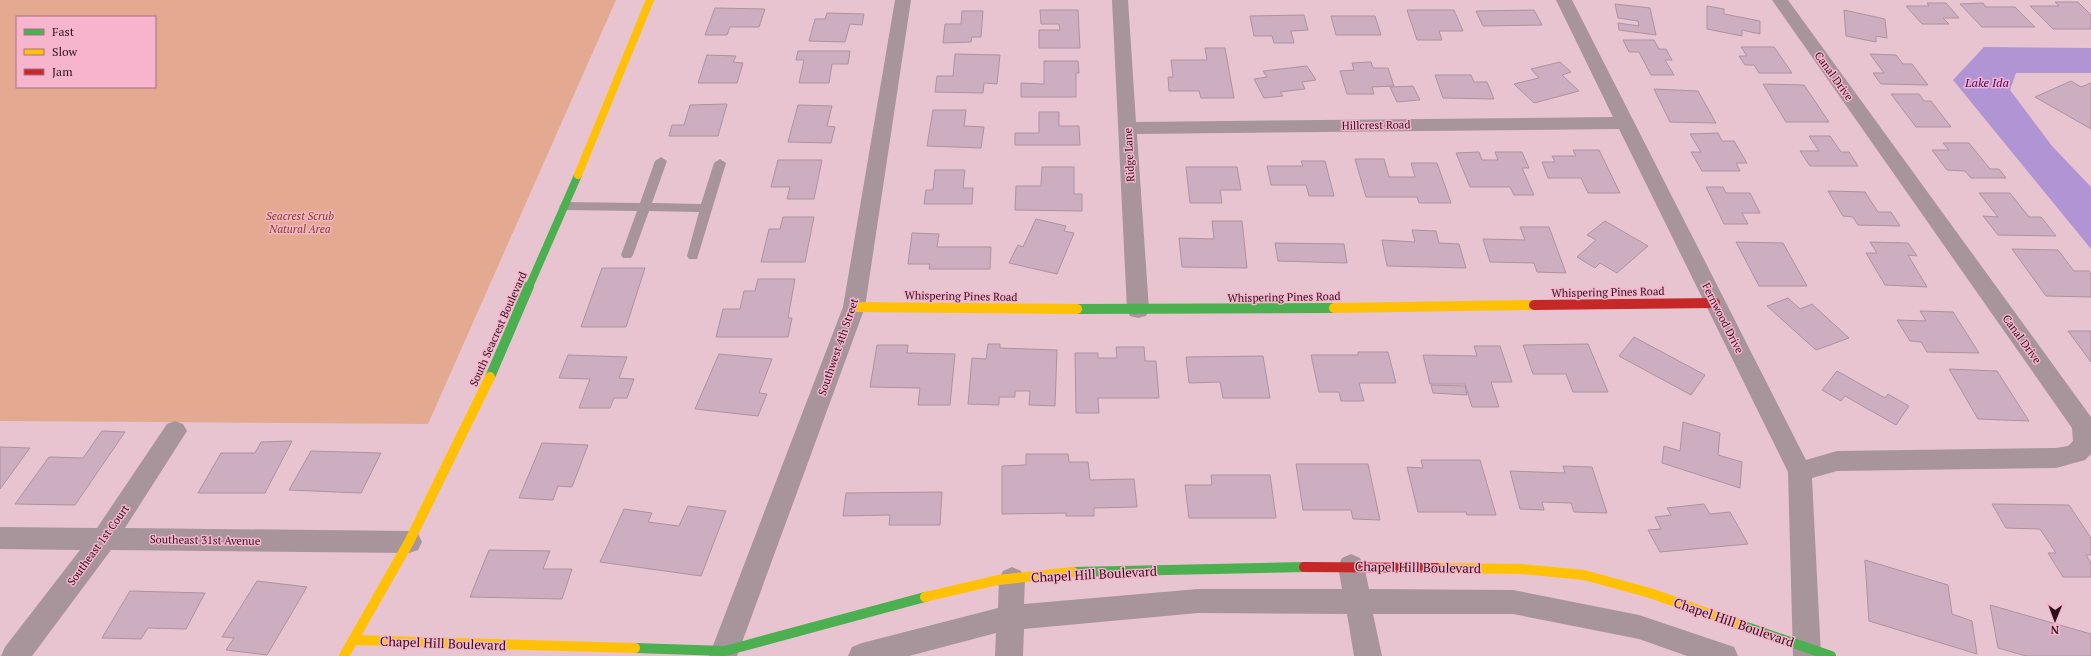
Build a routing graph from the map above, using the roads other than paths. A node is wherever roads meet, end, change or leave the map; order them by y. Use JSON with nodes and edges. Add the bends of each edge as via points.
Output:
{"nodes":[{"id":1,"x":650,"y":0,"type":"edge"},
{"id":2,"x":903,"y":0,"type":"edge"},
{"id":3,"x":1120,"y":0,"type":"edge"},
{"id":4,"x":1564,"y":0,"type":"edge"},
{"id":5,"x":1780,"y":0,"type":"edge"},
{"id":6,"x":1625,"y":123,"type":"junction"},
{"id":7,"x":1127,"y":128,"type":"junction"},
{"id":8,"x":661,"y":161,"type":"dead end"},
{"id":9,"x":720,"y":163,"type":"dead end"},
{"id":10,"x":565,"y":206,"type":"junction"},
{"id":11,"x":644,"y":207,"type":"junction"},
{"id":12,"x":706,"y":208,"type":"junction"},
{"id":13,"x":627,"y":255,"type":"dead end"},
{"id":14,"x":693,"y":256,"type":"dead end"},
{"id":15,"x":1715,"y":303,"type":"junction"},
{"id":16,"x":854,"y":307,"type":"junction"},
{"id":17,"x":1138,"y":310,"type":"junction"},
{"id":18,"x":175,"y":432,"type":"dead end"},
{"id":19,"x":1800,"y":472,"type":"junction"},
{"id":20,"x":0,"y":538,"type":"edge"},
{"id":21,"x":104,"y":539,"type":"junction"},
{"id":22,"x":409,"y":542,"type":"junction"},
{"id":23,"x":1351,"y":566,"type":"junction"},
{"id":24,"x":1012,"y":579,"type":"junction"},
{"id":25,"x":1357,"y":602,"type":"junction"},
{"id":26,"x":1010,"y":618,"type":"junction"},
{"id":27,"x":353,"y":640,"type":"junction"},
{"id":28,"x":1807,"y":652,"type":"edge"},
{"id":29,"x":724,"y":653,"type":"edge"},
{"id":30,"x":15,"y":656,"type":"edge"},
{"id":31,"x":344,"y":656,"type":"edge"},
{"id":32,"x":862,"y":656,"type":"edge"},
{"id":33,"x":1009,"y":656,"type":"edge"},
{"id":34,"x":1368,"y":656,"type":"edge"},
{"id":35,"x":1724,"y":656,"type":"edge"},
{"id":36,"x":1831,"y":656,"type":"edge"}],
"edges":[{"from":1,"to":10,"type":"street","name":"South Seacrest Boulevard"},
{"from":2,"to":16,"type":"street","name":"Southwest 4th Street"},
{"from":3,"to":7,"type":"street","name":"Ridge Lane"},
{"from":4,"to":6,"type":"street","name":"Fernwood Drive"},
{"from":5,"to":19,"type":"street","name":"Canal Drive","via":[[2084,426],[2086,439],[2082,449],[2072,456],[2056,458],[1837,461]]},
{"from":6,"to":7,"type":"street","name":"Hillcrest Road"},
{"from":6,"to":15,"type":"street","name":"Fernwood Drive"},
{"from":7,"to":17,"type":"street","name":"Ridge Lane"},
{"from":8,"to":11,"type":"lane"},
{"from":9,"to":12,"type":"lane"},
{"from":10,"to":11,"type":"lane"},
{"from":10,"to":22,"type":"street","name":"South Seacrest Boulevard","via":[[491,378]]},
{"from":11,"to":12,"type":"lane"},
{"from":11,"to":13,"type":"lane"},
{"from":12,"to":14,"type":"lane"},
{"from":15,"to":17,"type":"street","name":"Whispering Pines Road"},
{"from":15,"to":19,"type":"street","name":"Fernwood Drive"},
{"from":16,"to":17,"type":"street","name":"Whispering Pines Road"},
{"from":16,"to":29,"type":"street","name":"Southwest 4th Street"},
{"from":18,"to":21,"type":"street","name":"Southeast 1st Court"},
{"from":19,"to":28,"type":"street","name":"Fernwood Drive"},
{"from":20,"to":21,"type":"street","name":"Southeast 31st Avenue"},
{"from":21,"to":22,"type":"street","name":"Southeast 31st Avenue"},
{"from":21,"to":30,"type":"street","name":"Southeast 1st Court"},
{"from":22,"to":27,"type":"street","name":"South Seacrest Boulevard"},
{"from":23,"to":24,"type":"street","name":"Chapel Hill Boulevard","via":[[1047,574]]},
{"from":23,"to":25,"type":"street"},
{"from":23,"to":28,"type":"street","name":"Chapel Hill Boulevard","via":[[1522,569],[1584,575],[1650,592]]},
{"from":24,"to":26,"type":"street"},
{"from":24,"to":29,"type":"street","name":"Chapel Hill Boulevard","via":[[962,587]]},
{"from":25,"to":26,"type":"street","via":[[1198,601]]},
{"from":25,"to":34,"type":"street"},
{"from":25,"to":35,"type":"street","via":[[1513,602],[1639,627]]},
{"from":26,"to":32,"type":"street"},
{"from":26,"to":33,"type":"street"},
{"from":27,"to":29,"type":"street","name":"Chapel Hill Boulevard"},
{"from":27,"to":31,"type":"street","name":"South Seacrest Boulevard"},
{"from":28,"to":36,"type":"street","name":"Chapel Hill Boulevard"}]}
